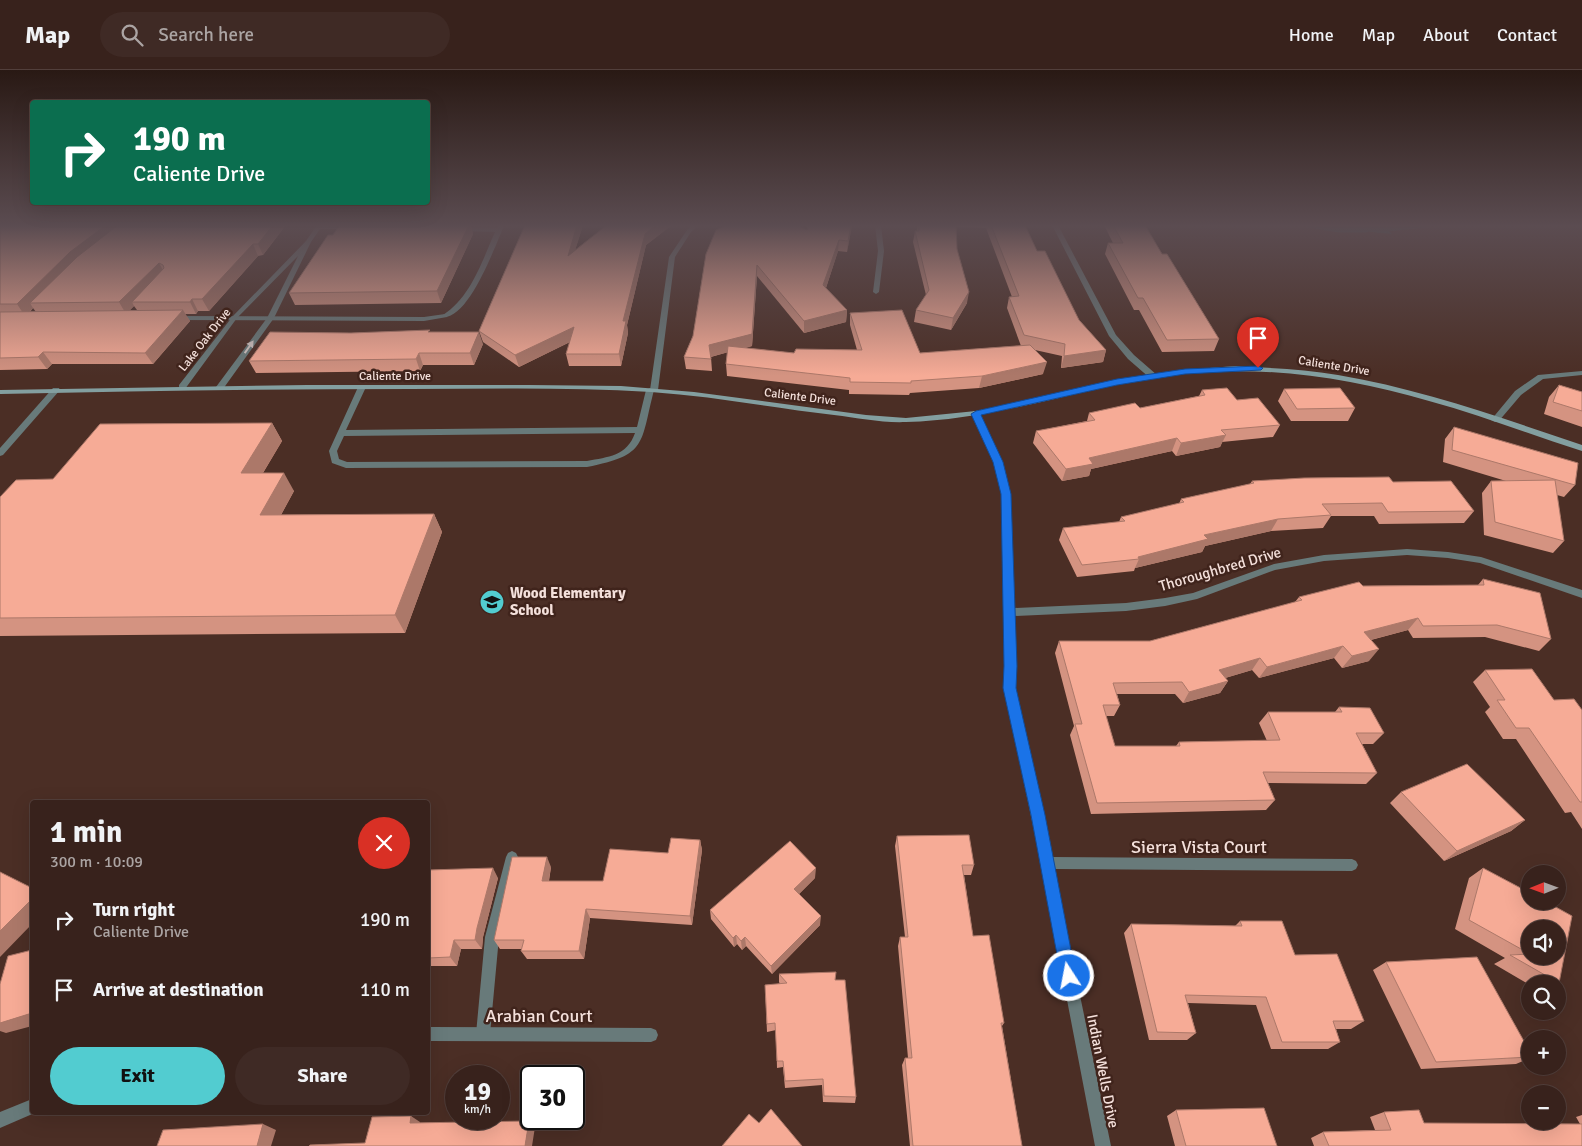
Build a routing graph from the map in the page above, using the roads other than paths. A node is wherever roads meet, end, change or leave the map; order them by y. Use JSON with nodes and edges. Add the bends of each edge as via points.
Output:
{"nodes":[{"id":1,"x":276,"y":275,"type":"edge"},
{"id":2,"x":291,"y":275,"type":"edge"},
{"id":3,"x":479,"y":275,"type":"edge"},
{"id":4,"x":669,"y":275,"type":"edge"},
{"id":5,"x":878,"y":275,"type":"edge"},
{"id":6,"x":1081,"y":275,"type":"edge"},
{"id":7,"x":876,"y":292,"type":"dead end"},
{"id":8,"x":235,"y":317,"type":"junction"},
{"id":9,"x":167,"y":318,"type":"edge"},
{"id":10,"x":270,"y":318,"type":"junction"},
{"id":11,"x":1582,"y":373,"type":"edge"},
{"id":12,"x":1154,"y":376,"type":"junction"},
{"id":13,"x":182,"y":387,"type":"junction"},
{"id":14,"x":220,"y":387,"type":"junction"},
{"id":15,"x":362,"y":387,"type":"junction"},
{"id":16,"x":56,"y":390,"type":"junction"},
{"id":17,"x":652,"y":390,"type":"junction"},
{"id":18,"x":0,"y":392,"type":"edge"},
{"id":19,"x":976,"y":414,"type":"junction"},
{"id":20,"x":1496,"y":420,"type":"junction"},
{"id":21,"x":639,"y":430,"type":"junction"},
{"id":22,"x":342,"y":433,"type":"junction"},
{"id":23,"x":1582,"y":448,"type":"edge"},
{"id":24,"x":1,"y":452,"type":"edge"},
{"id":25,"x":1582,"y":594,"type":"edge"},
{"id":26,"x":1009,"y":612,"type":"junction"},
{"id":27,"x":512,"y":857,"type":"edge"},
{"id":28,"x":1046,"y":863,"type":"junction"},
{"id":29,"x":1352,"y":865,"type":"dead end"},
{"id":30,"x":430,"y":1034,"type":"edge"},
{"id":31,"x":483,"y":1034,"type":"junction"},
{"id":32,"x":651,"y":1035,"type":"dead end"},
{"id":33,"x":30,"y":1108,"type":"edge"},
{"id":34,"x":0,"y":1120,"type":"edge"},
{"id":35,"x":1103,"y":1146,"type":"edge"}],
"edges":[{"from":1,"to":8,"type":"street","name":"Lake Oak Drive"},
{"from":2,"to":10,"type":"street","name":"Lake Oak Drive"},
{"from":3,"to":10,"type":"street","via":[[457,309],[445,316],[424,319]]},
{"from":4,"to":17,"type":"street"},
{"from":5,"to":7,"type":"street"},
{"from":6,"to":12,"type":"street","via":[[1112,336]]},
{"from":8,"to":9,"type":"street"},
{"from":8,"to":10,"type":"street"},
{"from":8,"to":13,"type":"street","name":"Lake Oak Drive"},
{"from":14,"to":10,"type":"street","name":"Lake Oak Drive","one_way":true},
{"from":11,"to":20,"type":"street","via":[[1541,377],[1518,393]]},
{"from":12,"to":19,"type":"street","name":"Caliente Drive"},
{"from":12,"to":20,"type":"street","name":"Caliente Drive","via":[[1244,368],[1334,376],[1428,397]]},
{"from":13,"to":14,"type":"street","name":"Caliente Drive"},
{"from":13,"to":16,"type":"street","name":"Caliente Drive"},
{"from":14,"to":15,"type":"street","name":"Caliente Drive"},
{"from":15,"to":17,"type":"street","name":"Caliente Drive"},
{"from":15,"to":22,"type":"street"},
{"from":16,"to":18,"type":"street","name":"Caliente Drive"},
{"from":16,"to":24,"type":"street"},
{"from":17,"to":19,"type":"street","name":"Caliente Drive","via":[[902,420]]},
{"from":17,"to":21,"type":"street"},
{"from":19,"to":26,"type":"street","name":"Indian Wells Drive","via":[[998,462],[1006,494]]},
{"from":20,"to":23,"type":"street","name":"Caliente Drive"},
{"from":21,"to":22,"type":"street"},
{"from":21,"to":22,"type":"street","via":[[632,447],[621,455],[587,464],[346,465],[336,461],[333,451]]},
{"from":25,"to":26,"type":"street","name":"Thoroughbred Drive","via":[[1481,560],[1407,552],[1324,558],[1274,567],[1194,596],[1166,602]]},
{"from":26,"to":28,"type":"street","name":"Indian Wells Drive","via":[[1009,688]]},
{"from":27,"to":31,"type":"street","via":[[492,937]]},
{"from":28,"to":29,"type":"street","name":"Sierra Vista Court"},
{"from":28,"to":35,"type":"street","name":"Indian Wells Drive"},
{"from":30,"to":31,"type":"street","name":"Arabian Court"},
{"from":31,"to":32,"type":"street","name":"Arabian Court"},
{"from":33,"to":34,"type":"street"}]}
